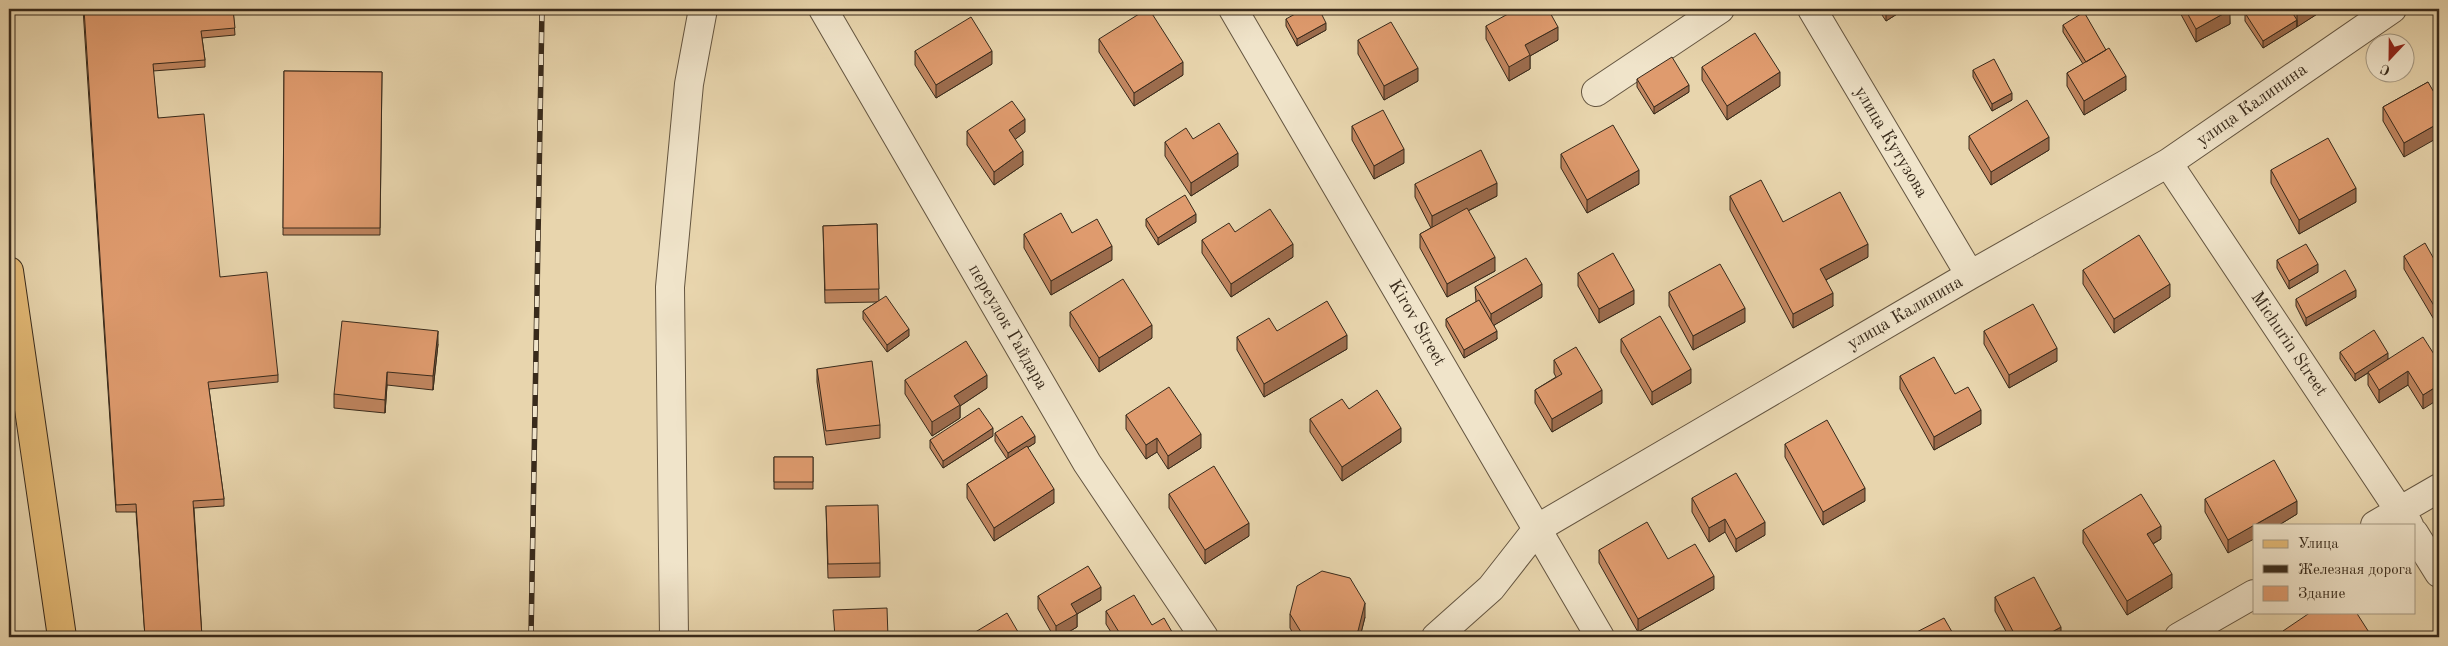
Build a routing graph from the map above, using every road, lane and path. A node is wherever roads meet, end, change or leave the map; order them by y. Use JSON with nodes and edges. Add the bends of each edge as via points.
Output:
{"nodes":[{"id":1,"x":703,"y":9,"type":"edge"},
{"id":2,"x":823,"y":9,"type":"edge"},
{"id":3,"x":1233,"y":9,"type":"edge"},
{"id":4,"x":1720,"y":9,"type":"edge"},
{"id":5,"x":1812,"y":9,"type":"edge"},
{"id":6,"x":2392,"y":9,"type":"edge"},
{"id":7,"x":1596,"y":92,"type":"dead end"},
{"id":8,"x":2168,"y":163,"type":"junction"},
{"id":9,"x":9,"y":271,"type":"edge"},
{"id":10,"x":1970,"y":275,"type":"junction"},
{"id":11,"x":2439,"y":488,"type":"edge"},
{"id":12,"x":2408,"y":523,"type":"edge"},
{"id":13,"x":2392,"y":524,"type":"edge"},
{"id":14,"x":1538,"y":528,"type":"junction"},
{"id":15,"x":2416,"y":536,"type":"edge"},
{"id":16,"x":2439,"y":573,"type":"edge"},
{"id":17,"x":2253,"y":595,"type":"edge"},
{"id":18,"x":62,"y":637,"type":"edge"},
{"id":19,"x":674,"y":637,"type":"edge"},
{"id":20,"x":1204,"y":637,"type":"edge"},
{"id":21,"x":1436,"y":637,"type":"edge"},
{"id":22,"x":1600,"y":637,"type":"edge"},
{"id":23,"x":2179,"y":637,"type":"edge"}],
"edges":[{"from":1,"to":19,"type":"street","via":[[689,84],[670,287]]},
{"from":2,"to":20,"type":"street","name":"переулок Гайдара","via":[[1087,463]]},
{"from":3,"to":14,"type":"street","name":"Kirov Street"},
{"from":4,"to":7,"type":"street"},
{"from":5,"to":10,"type":"street","name":"улица Кутузова"},
{"from":6,"to":8,"type":"street","name":"улица Калинина"},
{"from":8,"to":10,"type":"street","name":"улица Калинина"},
{"from":8,"to":12,"type":"street","name":"Michurin Street"},
{"from":9,"to":18,"type":"main road"},
{"from":10,"to":14,"type":"street","name":"улица Калинина"},
{"from":11,"to":12,"type":"street"},
{"from":12,"to":13,"type":"street"},
{"from":14,"to":21,"type":"street","name":"улица Калинина","via":[[1491,588]]},
{"from":14,"to":22,"type":"street","name":"Kirov Street"},
{"from":15,"to":16,"type":"street","name":"Michurin Street"},
{"from":17,"to":23,"type":"street"}]}
